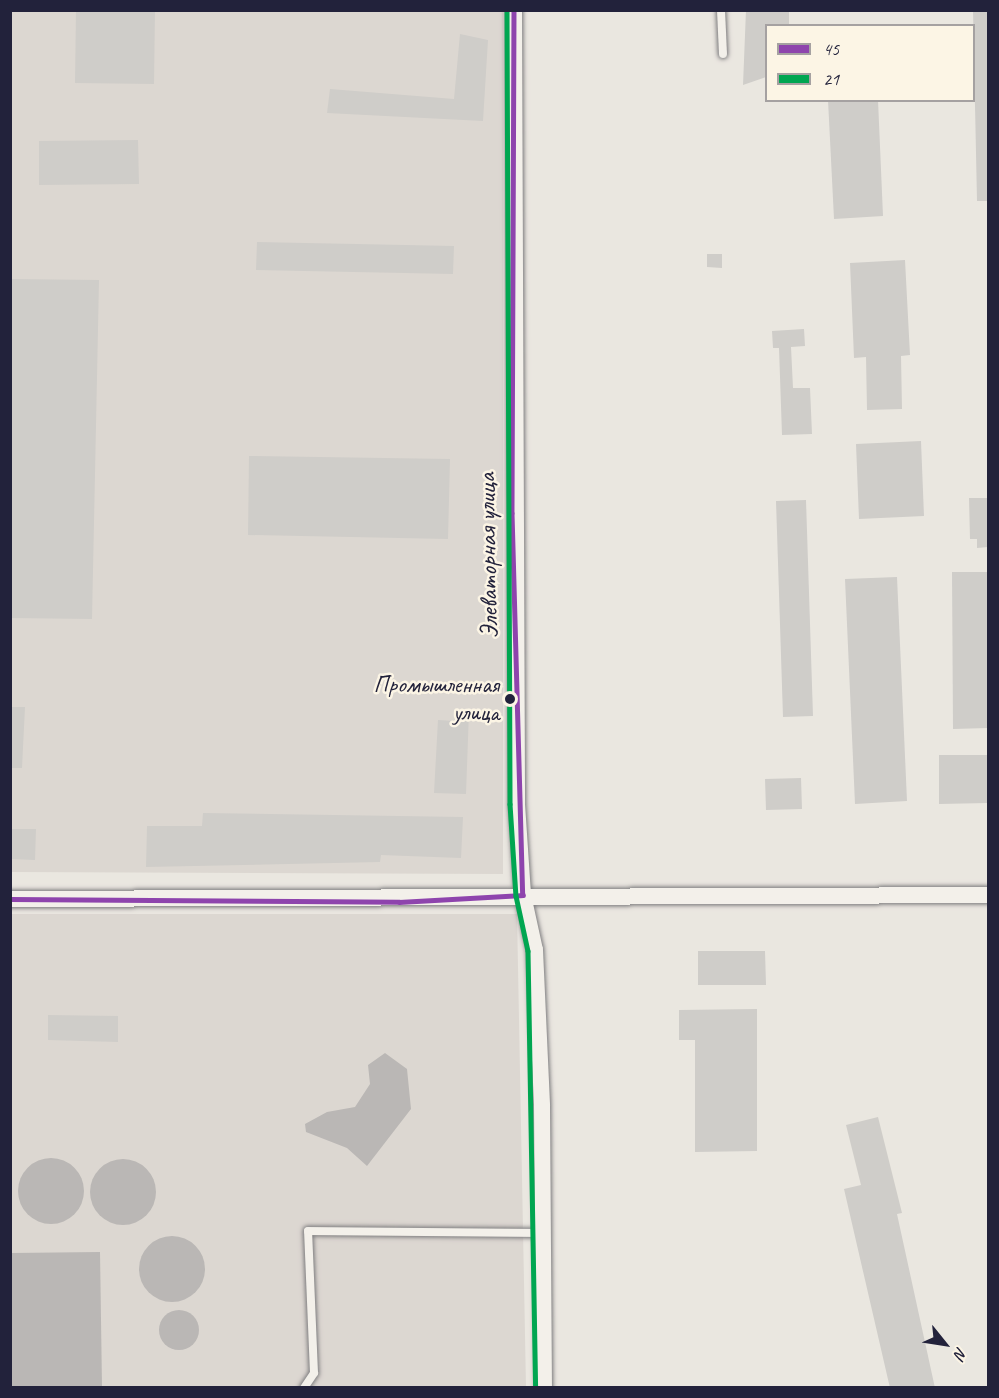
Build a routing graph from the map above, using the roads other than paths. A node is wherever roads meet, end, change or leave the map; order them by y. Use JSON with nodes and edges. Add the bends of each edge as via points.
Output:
{"nodes":[{"id":1,"x":514,"y":10,"type":"edge"},
{"id":2,"x":721,"y":10,"type":"edge"},
{"id":3,"x":723,"y":54,"type":"dead end"},
{"id":4,"x":523,"y":895,"type":"junction"},
{"id":5,"x":988,"y":895,"type":"edge"},
{"id":6,"x":10,"y":900,"type":"edge"},
{"id":7,"x":539,"y":1233,"type":"junction"},
{"id":8,"x":304,"y":1388,"type":"edge"},
{"id":9,"x":544,"y":1388,"type":"edge"}],
"edges":[{"from":1,"to":4,"type":"street","name":"Элеваторная улица","via":[[512,513]]},
{"from":2,"to":3,"type":"lane"},
{"from":4,"to":5,"type":"street"},
{"from":4,"to":6,"type":"street","via":[[399,902]]},
{"from":4,"to":7,"type":"street","name":"Элеваторная улица","via":[[535,950],[542,1094]]},
{"from":7,"to":8,"type":"lane","via":[[308,1232],[314,1373]]},
{"from":7,"to":9,"type":"street","name":"Элеваторная улица"}]}
